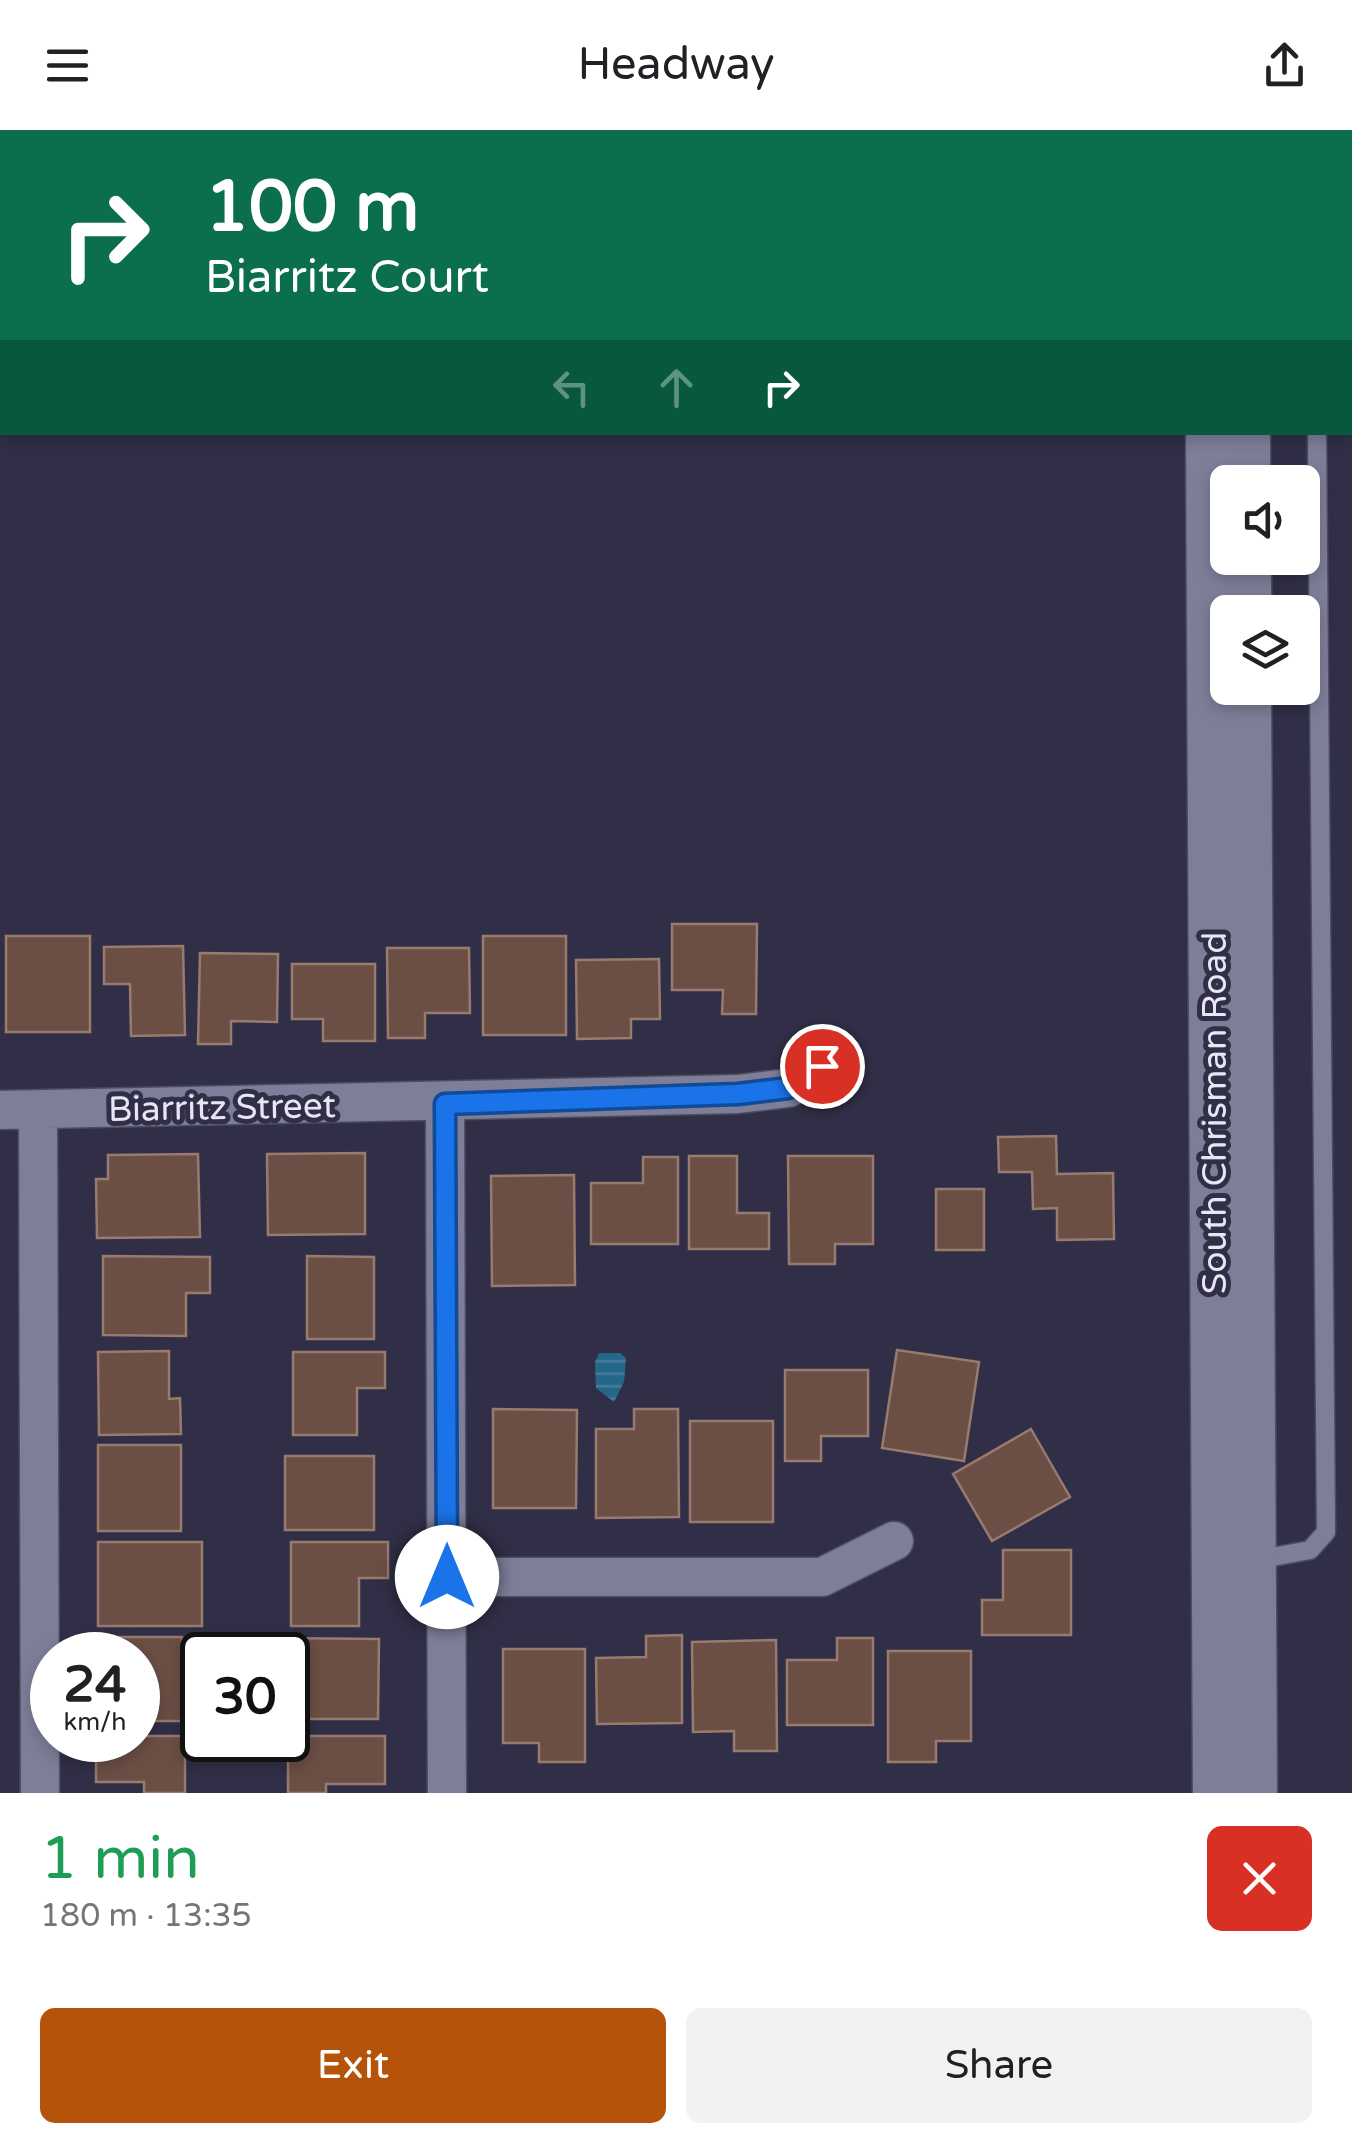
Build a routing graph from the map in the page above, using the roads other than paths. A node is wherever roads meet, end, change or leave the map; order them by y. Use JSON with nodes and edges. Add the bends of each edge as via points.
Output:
{"nodes":[{"id":1,"x":1210,"y":435,"type":"edge"},
{"id":2,"x":1246,"y":435,"type":"edge"},
{"id":3,"x":1317,"y":435,"type":"edge"},
{"id":4,"x":1246,"y":465,"type":"edge"},
{"id":5,"x":1248,"y":705,"type":"edge"},
{"id":6,"x":822,"y":1066,"type":"dead end"},
{"id":7,"x":445,"y":1104,"type":"junction"},
{"id":8,"x":0,"y":1110,"type":"edge"},
{"id":9,"x":38,"y":1110,"type":"junction"},
{"id":10,"x":894,"y":1542,"type":"dead end"},
{"id":11,"x":1234,"y":1560,"type":"junction"},
{"id":12,"x":447,"y":1577,"type":"junction"},
{"id":13,"x":40,"y":1793,"type":"edge"},
{"id":14,"x":448,"y":1793,"type":"edge"},
{"id":15,"x":1216,"y":1793,"type":"edge"},
{"id":16,"x":1253,"y":1793,"type":"edge"}],
"edges":[{"from":1,"to":11,"type":"street","name":"South Chrisman Road"},
{"from":2,"to":4,"type":"street"},
{"from":3,"to":11,"type":"lane","via":[[1326,1532],[1310,1550]]},
{"from":5,"to":11,"type":"street","name":"South Chrisman Road"},
{"from":6,"to":7,"type":"street","name":"Biarritz Street","via":[[788,1088],[738,1094]]},
{"from":7,"to":9,"type":"street","name":"Biarritz Street"},
{"from":7,"to":12,"type":"street"},
{"from":8,"to":9,"type":"street","name":"Biarritz Street"},
{"from":9,"to":13,"type":"street"},
{"from":10,"to":12,"type":"street","via":[[822,1577]]},
{"from":11,"to":15,"type":"street","name":"South Chrisman Road"},
{"from":11,"to":16,"type":"street","name":"South Chrisman Road"},
{"from":12,"to":14,"type":"street"}]}
